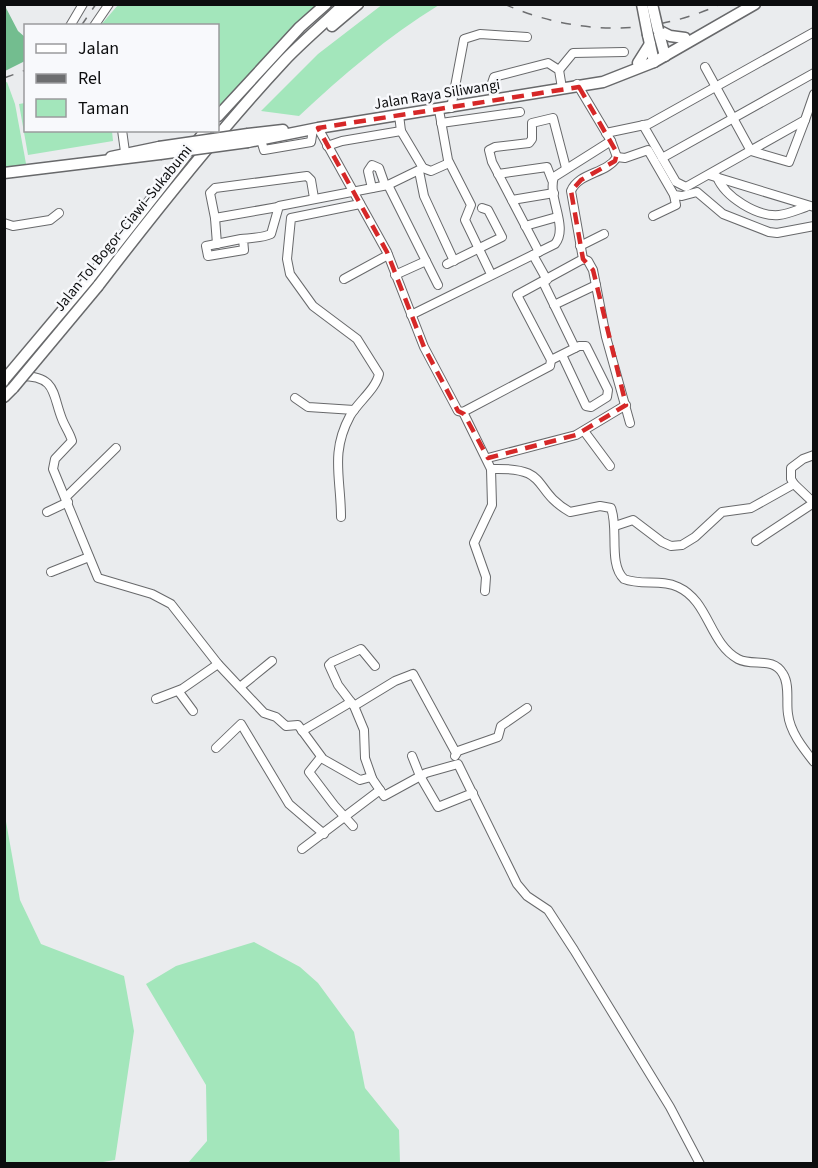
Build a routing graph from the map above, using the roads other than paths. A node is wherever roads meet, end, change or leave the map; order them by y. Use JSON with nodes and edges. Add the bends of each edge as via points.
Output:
{"nodes":[{"id":1,"x":84,"y":4,"type":"edge"},
{"id":2,"x":109,"y":4,"type":"edge"},
{"id":3,"x":326,"y":4,"type":"edge"},
{"id":4,"x":344,"y":4,"type":"edge"},
{"id":5,"x":358,"y":4,"type":"edge"},
{"id":6,"x":642,"y":4,"type":"edge"},
{"id":7,"x":652,"y":4,"type":"edge"},
{"id":8,"x":745,"y":4,"type":"edge"},
{"id":9,"x":755,"y":4,"type":"edge"},
{"id":10,"x":71,"y":24,"type":"edge"},
{"id":11,"x":95,"y":24,"type":"edge"},
{"id":12,"x":658,"y":30,"type":"junction"},
{"id":13,"x":813,"y":32,"type":"edge"},
{"id":14,"x":527,"y":37,"type":"dead end"},
{"id":15,"x":685,"y":38,"type":"junction"},
{"id":16,"x":649,"y":40,"type":"junction"},
{"id":17,"x":624,"y":52,"type":"dead end"},
{"id":18,"x":658,"y":56,"type":"junction"},
{"id":19,"x":286,"y":59,"type":"junction"},
{"id":20,"x":638,"y":63,"type":"junction"},
{"id":21,"x":705,"y":67,"type":"dead end"},
{"id":22,"x":559,"y":70,"type":"junction"},
{"id":23,"x":813,"y":73,"type":"edge"},
{"id":24,"x":573,"y":86,"type":"junction"},
{"id":25,"x":715,"y":87,"type":"junction"},
{"id":26,"x":813,"y":94,"type":"edge"},
{"id":27,"x":494,"y":100,"type":"junction"},
{"id":28,"x":451,"y":108,"type":"junction"},
{"id":29,"x":439,"y":110,"type":"junction"},
{"id":30,"x":520,"y":112,"type":"dead end"},
{"id":31,"x":219,"y":115,"type":"edge"},
{"id":32,"x":399,"y":115,"type":"junction"},
{"id":33,"x":733,"y":117,"type":"junction"},
{"id":34,"x":805,"y":120,"type":"junction"},
{"id":35,"x":441,"y":123,"type":"junction"},
{"id":36,"x":643,"y":125,"type":"junction"},
{"id":37,"x":313,"y":129,"type":"junction"},
{"id":38,"x":122,"y":132,"type":"edge"},
{"id":39,"x":205,"y":132,"type":"edge"},
{"id":40,"x":401,"y":132,"type":"junction"},
{"id":41,"x":606,"y":133,"type":"junction"},
{"id":42,"x":248,"y":138,"type":"junction"},
{"id":43,"x":611,"y":141,"type":"junction"},
{"id":44,"x":327,"y":146,"type":"junction"},
{"id":45,"x":751,"y":151,"type":"junction"},
{"id":46,"x":125,"y":157,"type":"junction"},
{"id":47,"x":617,"y":157,"type":"junction"},
{"id":48,"x":662,"y":158,"type":"junction"},
{"id":49,"x":449,"y":163,"type":"junction"},
{"id":50,"x":566,"y":168,"type":"junction"},
{"id":51,"x":421,"y":170,"type":"junction"},
{"id":52,"x":4,"y":172,"type":"edge"},
{"id":53,"x":498,"y":174,"type":"junction"},
{"id":54,"x":713,"y":176,"type":"junction"},
{"id":55,"x":553,"y":180,"type":"junction"},
{"id":56,"x":386,"y":185,"type":"junction"},
{"id":57,"x":680,"y":186,"type":"junction"},
{"id":58,"x":372,"y":188,"type":"junction"},
{"id":59,"x":352,"y":191,"type":"junction"},
{"id":60,"x":554,"y":193,"type":"junction"},
{"id":61,"x":674,"y":194,"type":"junction"},
{"id":62,"x":314,"y":198,"type":"junction"},
{"id":63,"x":512,"y":200,"type":"junction"},
{"id":64,"x":360,"y":204,"type":"junction"},
{"id":65,"x":278,"y":207,"type":"junction"},
{"id":66,"x":810,"y":207,"type":"edge"},
{"id":67,"x":482,"y":208,"type":"dead end"},
{"id":68,"x":59,"y":213,"type":"dead end"},
{"id":69,"x":652,"y":216,"type":"dead end"},
{"id":70,"x":557,"y":217,"type":"junction"},
{"id":71,"x":215,"y":218,"type":"junction"},
{"id":72,"x":4,"y":222,"type":"edge"},
{"id":73,"x":525,"y":226,"type":"junction"},
{"id":74,"x":813,"y":226,"type":"edge"},
{"id":75,"x":604,"y":234,"type":"dead end"},
{"id":76,"x":243,"y":239,"type":"junction"},
{"id":77,"x":217,"y":243,"type":"junction"},
{"id":78,"x":580,"y":246,"type":"junction"},
{"id":79,"x":479,"y":248,"type":"junction"},
{"id":80,"x":536,"y":254,"type":"junction"},
{"id":81,"x":388,"y":255,"type":"junction"},
{"id":82,"x":583,"y":258,"type":"junction"},
{"id":83,"x":426,"y":261,"type":"junction"},
{"id":84,"x":395,"y":274,"type":"junction"},
{"id":85,"x":491,"y":274,"type":"junction"},
{"id":86,"x":344,"y":279,"type":"dead end"},
{"id":87,"x":545,"y":281,"type":"junction"},
{"id":88,"x":94,"y":283,"type":"junction"},
{"id":89,"x":438,"y":285,"type":"dead end"},
{"id":90,"x":596,"y":285,"type":"junction"},
{"id":91,"x":554,"y":305,"type":"junction"},
{"id":92,"x":411,"y":315,"type":"junction"},
{"id":93,"x":575,"y":348,"type":"junction"},
{"id":94,"x":562,"y":355,"type":"junction"},
{"id":95,"x":551,"y":360,"type":"junction"},
{"id":96,"x":7,"y":382,"type":"edge"},
{"id":97,"x":4,"y":397,"type":"edge"},
{"id":98,"x":296,"y":398,"type":"dead end"},
{"id":99,"x":626,"y":405,"type":"junction"},
{"id":100,"x":354,"y":410,"type":"junction"},
{"id":101,"x":463,"y":412,"type":"junction"},
{"id":102,"x":630,"y":423,"type":"dead end"},
{"id":103,"x":584,"y":431,"type":"junction"},
{"id":104,"x":116,"y":448,"type":"dead end"},
{"id":105,"x":813,"y":455,"type":"edge"},
{"id":106,"x":488,"y":458,"type":"junction"},
{"id":107,"x":610,"y":466,"type":"dead end"},
{"id":108,"x":491,"y":470,"type":"junction"},
{"id":109,"x":794,"y":484,"type":"junction"},
{"id":110,"x":67,"y":500,"type":"junction"},
{"id":111,"x":812,"y":504,"type":"edge"},
{"id":112,"x":47,"y":512,"type":"dead end"},
{"id":113,"x":341,"y":517,"type":"dead end"},
{"id":114,"x":615,"y":526,"type":"junction"},
{"id":115,"x":756,"y":541,"type":"dead end"},
{"id":116,"x":89,"y":556,"type":"junction"},
{"id":117,"x":51,"y":572,"type":"dead end"},
{"id":118,"x":485,"y":591,"type":"dead end"},
{"id":119,"x":272,"y":661,"type":"dead end"},
{"id":120,"x":218,"y":664,"type":"junction"},
{"id":121,"x":375,"y":666,"type":"dead end"},
{"id":122,"x":240,"y":687,"type":"junction"},
{"id":123,"x":179,"y":692,"type":"junction"},
{"id":124,"x":156,"y":699,"type":"dead end"},
{"id":125,"x":352,"y":704,"type":"junction"},
{"id":126,"x":527,"y":708,"type":"dead end"},
{"id":127,"x":193,"y":711,"type":"dead end"},
{"id":128,"x":302,"y":731,"type":"junction"},
{"id":129,"x":216,"y":748,"type":"dead end"},
{"id":130,"x":456,"y":753,"type":"junction"},
{"id":131,"x":412,"y":756,"type":"dead end"},
{"id":132,"x":321,"y":757,"type":"junction"},
{"id":133,"x":813,"y":762,"type":"edge"},
{"id":134,"x":457,"y":763,"type":"junction"},
{"id":135,"x":420,"y":776,"type":"junction"},
{"id":136,"x":372,"y":778,"type":"junction"},
{"id":137,"x":380,"y":790,"type":"junction"},
{"id":138,"x":473,"y":793,"type":"junction"},
{"id":139,"x":344,"y":816,"type":"junction"},
{"id":140,"x":353,"y":826,"type":"dead end"},
{"id":141,"x":324,"y":834,"type":"junction"},
{"id":142,"x":302,"y":849,"type":"dead end"},
{"id":143,"x":700,"y":1164,"type":"edge"}],
"edges":[{"from":1,"to":10,"type":"street"},
{"from":2,"to":11,"type":"street"},
{"from":3,"to":31,"type":"highway"},
{"from":4,"to":19,"type":"highway","name":"Jalan Tol Bogor–Ciawi–Sukabumi"},
{"from":5,"to":19,"type":"highway","via":[[302,53]]},
{"from":6,"to":16,"type":"highway","bridge":true},
{"from":7,"to":12,"type":"highway","bridge":true},
{"from":8,"to":15,"type":"highway","name":"Jalan Raya Siliwangi"},
{"from":9,"to":18,"type":"highway","name":"Jalan Raya Siliwangi"},
{"from":12,"to":15,"type":"highway"},
{"from":12,"to":18,"type":"highway"},
{"from":13,"to":25,"type":"street"},
{"from":14,"to":28,"type":"street","via":[[480,34],[464,39]]},
{"from":15,"to":18,"type":"highway","name":"Jalan Raya Siliwangi"},
{"from":16,"to":18,"type":"highway"},
{"from":16,"to":20,"type":"highway"},
{"from":17,"to":22,"type":"street","via":[[573,53]]},
{"from":18,"to":20,"type":"highway","name":"Jalan Raya Siliwangi"},
{"from":18,"to":24,"type":"highway","name":"Jalan Raya Siliwangi","via":[[611,80]]},
{"from":19,"to":88,"type":"highway","name":"Jalan Tol Bogor–Ciawi–Sukabumi"},
{"from":20,"to":24,"type":"highway","name":"Jalan Raya Siliwangi"},
{"from":21,"to":25,"type":"street"},
{"from":22,"to":24,"type":"street"},
{"from":22,"to":27,"type":"street","via":[[548,63],[496,76],[492,79]]},
{"from":23,"to":33,"type":"street"},
{"from":24,"to":27,"type":"highway","name":"Jalan Raya Siliwangi"},
{"from":24,"to":41,"type":"street"},
{"from":25,"to":33,"type":"street"},
{"from":25,"to":36,"type":"street"},
{"from":26,"to":34,"type":"street"},
{"from":27,"to":28,"type":"highway","name":"Jalan Raya Siliwangi"},
{"from":28,"to":29,"type":"highway","name":"Jalan Raya Siliwangi"},
{"from":29,"to":32,"type":"highway","name":"Jalan Raya Siliwangi"},
{"from":29,"to":35,"type":"street"},
{"from":30,"to":35,"type":"street"},
{"from":32,"to":37,"type":"highway","name":"Jalan Raya Siliwangi"},
{"from":32,"to":40,"type":"street"},
{"from":33,"to":45,"type":"street"},
{"from":33,"to":48,"type":"street"},
{"from":34,"to":45,"type":"street"},
{"from":34,"to":45,"type":"street","via":[[787,163]]},
{"from":35,"to":49,"type":"street"},
{"from":36,"to":41,"type":"street"},
{"from":36,"to":48,"type":"street"},
{"from":37,"to":42,"type":"highway","name":"Jalan Raya Siliwangi"},
{"from":37,"to":42,"type":"highway","name":"Jalan Raya Siliwangi","via":[[261,140]]},
{"from":37,"to":44,"type":"street"},
{"from":38,"to":46,"type":"street"},
{"from":39,"to":88,"type":"highway","name":"Jalan Tol Bogor–Ciawi–Sukabumi"},
{"from":40,"to":44,"type":"street"},
{"from":40,"to":51,"type":"street"},
{"from":41,"to":43,"type":"street"},
{"from":42,"to":46,"type":"highway","name":"Jalan Raya Siliwangi","bridge":true},
{"from":43,"to":47,"type":"street"},
{"from":43,"to":50,"type":"street"},
{"from":44,"to":59,"type":"street"},
{"from":45,"to":54,"type":"street"},
{"from":46,"to":52,"type":"highway","name":"Jalan Raya Siliwangi"},
{"from":47,"to":61,"type":"street","via":[[648,150]]},
{"from":47,"to":78,"type":"street","via":[[574,185],[571,192]]},
{"from":48,"to":57,"type":"street"},
{"from":49,"to":51,"type":"street"},
{"from":49,"to":79,"type":"street","via":[[471,205],[464,218]]},
{"from":50,"to":53,"type":"street","via":[[556,122],[548,118],[532,123],[529,143],[490,149],[489,156]]},
{"from":50,"to":55,"type":"street"},
{"from":51,"to":56,"type":"street"},
{"from":51,"to":79,"type":"street","via":[[424,196],[450,262]]},
{"from":53,"to":55,"type":"street","via":[[547,167]]},
{"from":53,"to":63,"type":"street"},
{"from":54,"to":57,"type":"street","via":[[688,187]]},
{"from":54,"to":66,"type":"street"},
{"from":54,"to":66,"type":"street","via":[[734,199],[768,214]]},
{"from":55,"to":60,"type":"street"},
{"from":56,"to":58,"type":"street"},
{"from":56,"to":58,"type":"street","via":[[379,168],[372,165],[368,171]]},
{"from":56,"to":83,"type":"street"},
{"from":57,"to":61,"type":"street"},
{"from":58,"to":59,"type":"street"},
{"from":59,"to":62,"type":"street"},
{"from":59,"to":64,"type":"street"},
{"from":60,"to":63,"type":"street"},
{"from":60,"to":70,"type":"street"},
{"from":61,"to":69,"type":"street","via":[[676,205]]},
{"from":61,"to":74,"type":"street","via":[[697,192],[723,214],[769,232]]},
{"from":62,"to":65,"type":"street"},
{"from":62,"to":71,"type":"street","via":[[307,176],[215,188],[210,193]]},
{"from":63,"to":73,"type":"street"},
{"from":64,"to":81,"type":"street"},
{"from":64,"to":100,"type":"street","via":[[291,218],[287,253],[290,274],[311,303],[357,339],[379,374]]},
{"from":65,"to":71,"type":"street"},
{"from":65,"to":76,"type":"street","via":[[271,234]]},
{"from":67,"to":79,"type":"street","via":[[488,210],[502,235]]},
{"from":68,"to":72,"type":"street","via":[[50,220],[13,226]]},
{"from":70,"to":73,"type":"street"},
{"from":70,"to":80,"type":"street","via":[[560,238]]},
{"from":71,"to":77,"type":"street"},
{"from":73,"to":80,"type":"street"},
{"from":75,"to":78,"type":"street"},
{"from":76,"to":77,"type":"street"},
{"from":76,"to":77,"type":"street","via":[[244,250],[208,259],[206,246]]},
{"from":78,"to":82,"type":"street"},
{"from":79,"to":85,"type":"street"},
{"from":80,"to":85,"type":"street"},
{"from":80,"to":87,"type":"street"},
{"from":81,"to":84,"type":"street"},
{"from":81,"to":86,"type":"street"},
{"from":82,"to":87,"type":"street"},
{"from":82,"to":90,"type":"street","via":[[592,266]]},
{"from":83,"to":84,"type":"street"},
{"from":83,"to":89,"type":"street"},
{"from":84,"to":92,"type":"street"},
{"from":85,"to":92,"type":"street"},
{"from":87,"to":91,"type":"street"},
{"from":87,"to":95,"type":"street","via":[[517,295]]},
{"from":88,"to":96,"type":"highway","name":"Jalan Tol Bogor–Ciawi–Sukabumi","bridge":true},
{"from":90,"to":91,"type":"street"},
{"from":90,"to":99,"type":"street"},
{"from":91,"to":93,"type":"street"},
{"from":92,"to":101,"type":"street","via":[[458,411]]},
{"from":93,"to":94,"type":"street"},
{"from":93,"to":94,"type":"street","via":[[584,346],[590,350],[608,390],[607,397],[597,404],[584,404]]},
{"from":94,"to":95,"type":"street"},
{"from":95,"to":101,"type":"street","via":[[549,367]]},
{"from":96,"to":97,"type":"highway","name":"Jalan Tol Bogor–Ciawi–Sukabumi"},
{"from":96,"to":110,"type":"street","via":[[38,378],[56,393],[72,439],[52,465]]},
{"from":98,"to":100,"type":"street","via":[[308,407]]},
{"from":99,"to":102,"type":"street"},
{"from":99,"to":103,"type":"street"},
{"from":100,"to":113,"type":"street","via":[[336,459]]},
{"from":101,"to":106,"type":"street"},
{"from":103,"to":106,"type":"street"},
{"from":103,"to":107,"type":"street"},
{"from":104,"to":110,"type":"street"},
{"from":105,"to":109,"type":"street","via":[[791,468]]},
{"from":106,"to":108,"type":"street"},
{"from":108,"to":114,"type":"street","via":[[514,468],[533,474],[570,512],[609,507]]},
{"from":108,"to":118,"type":"street","via":[[492,505],[474,543],[486,577]]},
{"from":109,"to":111,"type":"street"},
{"from":109,"to":114,"type":"street","via":[[751,508],[722,512],[682,545],[667,544],[633,520]]},
{"from":110,"to":112,"type":"street"},
{"from":110,"to":116,"type":"street"},
{"from":111,"to":115,"type":"street"},
{"from":114,"to":133,"type":"street","via":[[616,567],[621,576],[637,583],[680,588],[707,617],[718,641],[730,653],[744,662],[771,663],[781,670],[792,728]]},
{"from":116,"to":117,"type":"street"},
{"from":116,"to":120,"type":"street","via":[[101,580],[152,594],[171,604]]},
{"from":119,"to":122,"type":"street"},
{"from":120,"to":122,"type":"street"},
{"from":120,"to":123,"type":"street"},
{"from":121,"to":125,"type":"street","via":[[360,648],[330,664],[338,685]]},
{"from":122,"to":128,"type":"street","via":[[266,714],[286,726],[296,724]]},
{"from":123,"to":124,"type":"street"},
{"from":123,"to":127,"type":"street"},
{"from":125,"to":128,"type":"street"},
{"from":125,"to":130,"type":"street","via":[[413,674]]},
{"from":125,"to":136,"type":"street","via":[[365,733],[365,758]]},
{"from":126,"to":130,"type":"street","via":[[502,724],[498,737]]},
{"from":128,"to":132,"type":"street"},
{"from":129,"to":141,"type":"street","via":[[241,724],[288,804]]},
{"from":130,"to":134,"type":"street"},
{"from":131,"to":135,"type":"street"},
{"from":132,"to":136,"type":"street","via":[[360,780]]},
{"from":132,"to":139,"type":"street","via":[[309,771]]},
{"from":134,"to":135,"type":"street"},
{"from":134,"to":138,"type":"street"},
{"from":135,"to":137,"type":"street","via":[[387,796]]},
{"from":135,"to":138,"type":"street","via":[[438,807]]},
{"from":136,"to":137,"type":"street"},
{"from":137,"to":139,"type":"street"},
{"from":138,"to":143,"type":"street","via":[[517,884],[548,910],[670,1107]]},
{"from":139,"to":140,"type":"street"},
{"from":139,"to":141,"type":"street"},
{"from":141,"to":142,"type":"street"}]}
